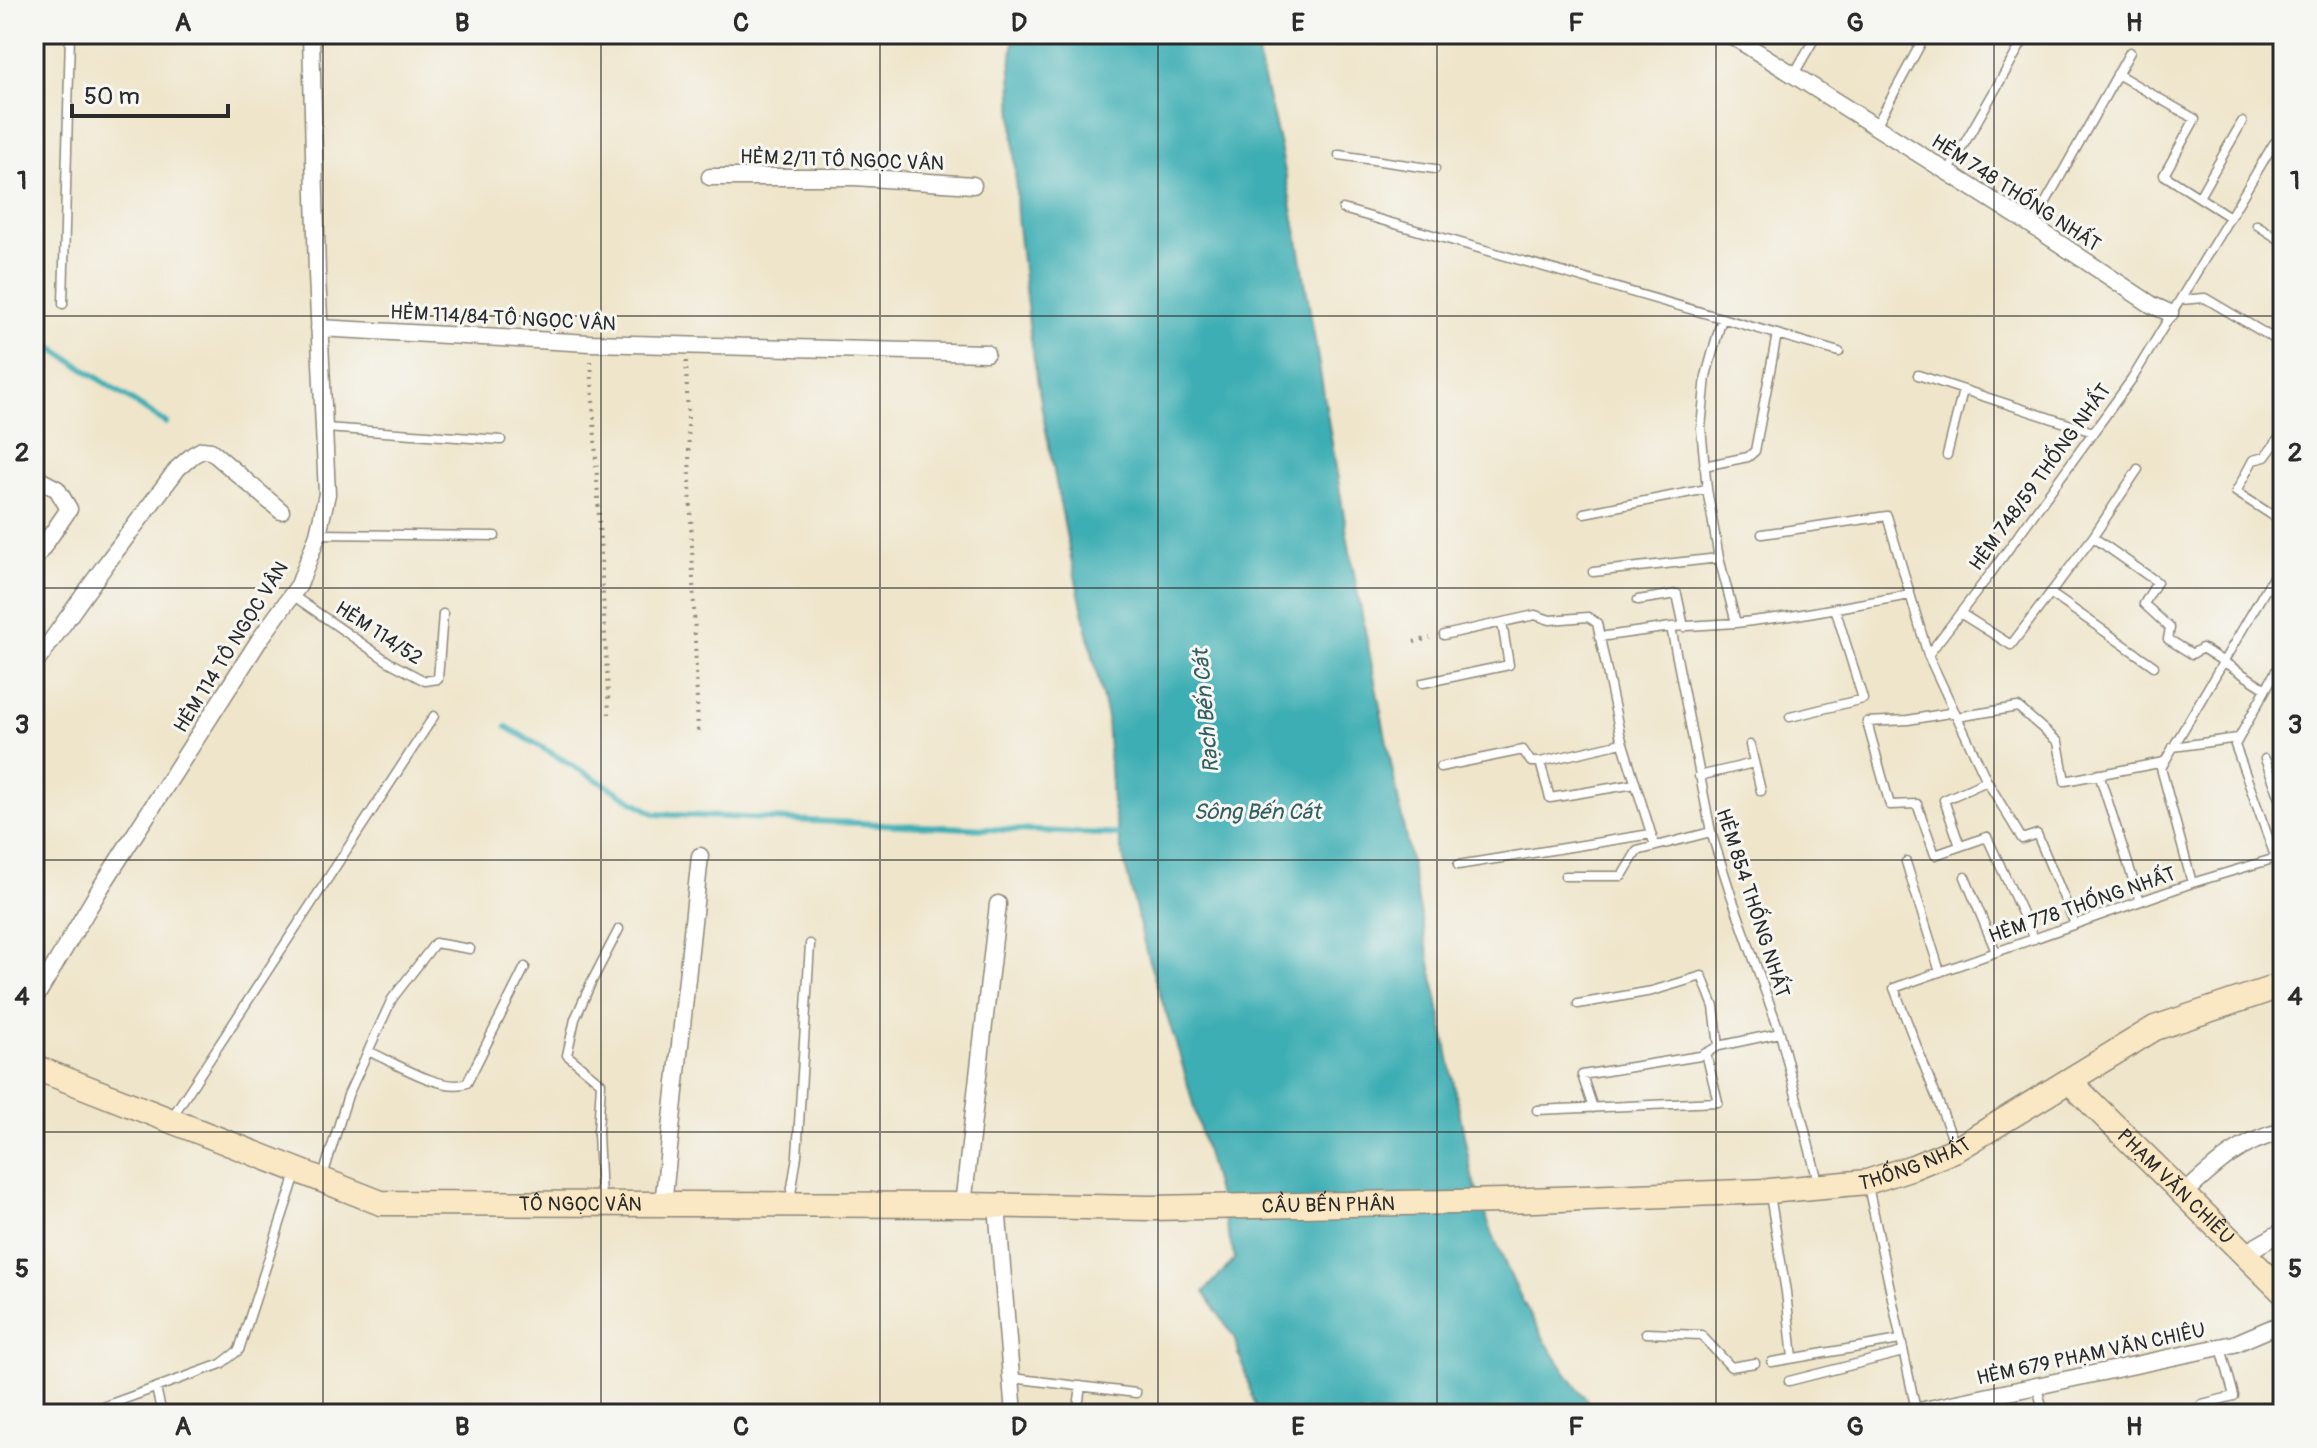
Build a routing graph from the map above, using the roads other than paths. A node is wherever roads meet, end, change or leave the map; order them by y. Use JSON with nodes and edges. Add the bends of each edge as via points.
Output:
{"nodes":[{"id":1,"x":70,"y":34,"type":"edge"},
{"id":2,"x":311,"y":34,"type":"edge"},
{"id":3,"x":1729,"y":34,"type":"edge"},
{"id":4,"x":1817,"y":34,"type":"edge"},
{"id":5,"x":1926,"y":34,"type":"edge"},
{"id":6,"x":2027,"y":34,"type":"edge"},
{"id":7,"x":2130,"y":52,"type":"dead end"},
{"id":8,"x":2117,"y":74,"type":"junction"},
{"id":9,"x":1794,"y":75,"type":"junction"},
{"id":10,"x":2242,"y":122,"type":"dead end"},
{"id":11,"x":1875,"y":127,"type":"junction"},
{"id":12,"x":2274,"y":143,"type":"dead end"},
{"id":13,"x":1339,"y":155,"type":"dead end"},
{"id":14,"x":1435,"y":169,"type":"dead end"},
{"id":15,"x":1948,"y":172,"type":"junction"},
{"id":16,"x":710,"y":177,"type":"dead end"},
{"id":17,"x":973,"y":185,"type":"dead end"},
{"id":18,"x":2199,"y":197,"type":"junction"},
{"id":19,"x":1343,"y":209,"type":"dead end"},
{"id":20,"x":2230,"y":217,"type":"junction"},
{"id":21,"x":2257,"y":225,"type":"dead end"},
{"id":22,"x":2033,"y":226,"type":"junction"},
{"id":23,"x":2283,"y":242,"type":"edge"},
{"id":24,"x":63,"y":304,"type":"dead end"},
{"id":25,"x":2175,"y":306,"type":"junction"},
{"id":26,"x":1722,"y":318,"type":"junction"},
{"id":27,"x":319,"y":328,"type":"junction"},
{"id":28,"x":1777,"y":334,"type":"junction"},
{"id":29,"x":2283,"y":344,"type":"edge"},
{"id":30,"x":1839,"y":352,"type":"dead end"},
{"id":31,"x":986,"y":353,"type":"dead end"},
{"id":32,"x":1918,"y":375,"type":"dead end"},
{"id":33,"x":1963,"y":390,"type":"junction"},
{"id":34,"x":324,"y":428,"type":"junction"},
{"id":35,"x":2093,"y":432,"type":"junction"},
{"id":36,"x":2283,"y":433,"type":"edge"},
{"id":37,"x":501,"y":440,"type":"dead end"},
{"id":38,"x":1947,"y":455,"type":"dead end"},
{"id":39,"x":1704,"y":466,"type":"junction"},
{"id":40,"x":2138,"y":469,"type":"dead end"},
{"id":41,"x":34,"y":477,"type":"edge"},
{"id":42,"x":1707,"y":489,"type":"junction"},
{"id":43,"x":281,"y":511,"type":"dead end"},
{"id":44,"x":1584,"y":513,"type":"dead end"},
{"id":45,"x":2283,"y":522,"type":"edge"},
{"id":46,"x":318,"y":534,"type":"junction"},
{"id":47,"x":1762,"y":534,"type":"dead end"},
{"id":48,"x":495,"y":536,"type":"dead end"},
{"id":49,"x":2093,"y":537,"type":"junction"},
{"id":50,"x":1719,"y":558,"type":"junction"},
{"id":51,"x":34,"y":560,"type":"edge"},
{"id":52,"x":2283,"y":560,"type":"edge"},
{"id":53,"x":1593,"y":572,"type":"dead end"},
{"id":54,"x":2050,"y":593,"type":"junction"},
{"id":55,"x":292,"y":595,"type":"junction"},
{"id":56,"x":1910,"y":595,"type":"junction"},
{"id":57,"x":1638,"y":600,"type":"dead end"},
{"id":58,"x":1835,"y":608,"type":"junction"},
{"id":59,"x":1960,"y":613,"type":"junction"},
{"id":60,"x":443,"y":614,"type":"dead end"},
{"id":61,"x":1502,"y":623,"type":"junction"},
{"id":62,"x":1736,"y":623,"type":"junction"},
{"id":63,"x":1671,"y":627,"type":"junction"},
{"id":64,"x":1684,"y":627,"type":"junction"},
{"id":65,"x":1444,"y":635,"type":"dead end"},
{"id":66,"x":1599,"y":637,"type":"junction"},
{"id":67,"x":1928,"y":655,"type":"junction"},
{"id":68,"x":2283,"y":658,"type":"edge"},
{"id":69,"x":2223,"y":662,"type":"junction"},
{"id":70,"x":34,"y":665,"type":"edge"},
{"id":71,"x":2154,"y":666,"type":"dead end"},
{"id":72,"x":1423,"y":683,"type":"dead end"},
{"id":73,"x":2266,"y":689,"type":"junction"},
{"id":74,"x":1956,"y":715,"type":"junction"},
{"id":75,"x":434,"y":716,"type":"dead end"},
{"id":76,"x":1790,"y":717,"type":"dead end"},
{"id":77,"x":2238,"y":738,"type":"junction"},
{"id":78,"x":1622,"y":743,"type":"junction"},
{"id":79,"x":1750,"y":745,"type":"dead end"},
{"id":80,"x":2173,"y":747,"type":"junction"},
{"id":81,"x":2265,"y":759,"type":"dead end"},
{"id":82,"x":1540,"y":762,"type":"junction"},
{"id":83,"x":2164,"y":762,"type":"junction"},
{"id":84,"x":1754,"y":763,"type":"junction"},
{"id":85,"x":1440,"y":767,"type":"dead end"},
{"id":86,"x":2099,"y":774,"type":"junction"},
{"id":87,"x":1699,"y":776,"type":"junction"},
{"id":88,"x":1987,"y":781,"type":"junction"},
{"id":89,"x":1635,"y":784,"type":"junction"},
{"id":90,"x":1761,"y":791,"type":"dead end"},
{"id":91,"x":2283,"y":806,"type":"edge"},
{"id":92,"x":1711,"y":832,"type":"junction"},
{"id":93,"x":1651,"y":834,"type":"junction"},
{"id":94,"x":1655,"y":846,"type":"junction"},
{"id":95,"x":1960,"y":846,"type":"junction"},
{"id":96,"x":700,"y":856,"type":"dead end"},
{"id":97,"x":2280,"y":858,"type":"edge"},
{"id":98,"x":1906,"y":862,"type":"dead end"},
{"id":99,"x":1458,"y":865,"type":"dead end"},
{"id":100,"x":1565,"y":876,"type":"dead end"},
{"id":101,"x":1965,"y":877,"type":"dead end"},
{"id":102,"x":2192,"y":883,"type":"junction"},
{"id":103,"x":2140,"y":901,"type":"junction"},
{"id":104,"x":998,"y":904,"type":"dead end"},
{"id":105,"x":2075,"y":924,"type":"junction"},
{"id":106,"x":619,"y":929,"type":"dead end"},
{"id":107,"x":2034,"y":939,"type":"junction"},
{"id":108,"x":810,"y":944,"type":"dead end"},
{"id":109,"x":470,"y":949,"type":"dead end"},
{"id":110,"x":1996,"y":952,"type":"junction"},
{"id":111,"x":525,"y":967,"type":"dead end"},
{"id":112,"x":1940,"y":972,"type":"junction"},
{"id":113,"x":2283,"y":985,"type":"edge"},
{"id":114,"x":34,"y":1000,"type":"edge"},
{"id":115,"x":1578,"y":1004,"type":"dead end"},
{"id":116,"x":1780,"y":1033,"type":"junction"},
{"id":117,"x":1719,"y":1046,"type":"junction"},
{"id":118,"x":368,"y":1051,"type":"junction"},
{"id":119,"x":1706,"y":1053,"type":"junction"},
{"id":120,"x":34,"y":1067,"type":"edge"},
{"id":121,"x":2069,"y":1081,"type":"junction"},
{"id":122,"x":1593,"y":1108,"type":"junction"},
{"id":123,"x":1537,"y":1110,"type":"dead end"},
{"id":124,"x":169,"y":1121,"type":"junction"},
{"id":125,"x":2283,"y":1131,"type":"edge"},
{"id":126,"x":1957,"y":1149,"type":"junction"},
{"id":127,"x":298,"y":1171,"type":"junction"},
{"id":128,"x":322,"y":1180,"type":"junction"},
{"id":129,"x":1867,"y":1182,"type":"junction"},
{"id":130,"x":1819,"y":1186,"type":"junction"},
{"id":131,"x":1769,"y":1191,"type":"junction"},
{"id":132,"x":2184,"y":1194,"type":"junction"},
{"id":133,"x":1505,"y":1201,"type":"joint"},
{"id":134,"x":602,"y":1205,"type":"junction"},
{"id":135,"x":663,"y":1205,"type":"junction"},
{"id":136,"x":789,"y":1205,"type":"junction"},
{"id":137,"x":963,"y":1205,"type":"junction"},
{"id":138,"x":997,"y":1205,"type":"junction"},
{"id":139,"x":1152,"y":1208,"type":"joint"},
{"id":140,"x":2283,"y":1231,"type":"edge"},
{"id":141,"x":2245,"y":1253,"type":"junction"},
{"id":142,"x":2283,"y":1292,"type":"edge"},
{"id":143,"x":2283,"y":1323,"type":"edge"},
{"id":144,"x":1646,"y":1333,"type":"dead end"},
{"id":145,"x":1900,"y":1340,"type":"junction"},
{"id":146,"x":2220,"y":1347,"type":"junction"},
{"id":147,"x":1903,"y":1352,"type":"junction"},
{"id":148,"x":1793,"y":1358,"type":"junction"},
{"id":149,"x":1772,"y":1362,"type":"dead end"},
{"id":150,"x":1755,"y":1363,"type":"dead end"},
{"id":151,"x":1011,"y":1378,"type":"junction"},
{"id":152,"x":1789,"y":1381,"type":"dead end"},
{"id":153,"x":1081,"y":1386,"type":"junction"},
{"id":154,"x":2037,"y":1387,"type":"junction"},
{"id":155,"x":156,"y":1388,"type":"junction"},
{"id":156,"x":1136,"y":1393,"type":"dead end"},
{"id":157,"x":1911,"y":1412,"type":"edge"},
{"id":158,"x":83,"y":1414,"type":"edge"},
{"id":159,"x":162,"y":1414,"type":"edge"},
{"id":160,"x":1014,"y":1414,"type":"edge"},
{"id":161,"x":1077,"y":1414,"type":"edge"},
{"id":162,"x":2044,"y":1414,"type":"edge"},
{"id":163,"x":2204,"y":1414,"type":"edge"}],
"edges":[{"from":1,"to":24,"type":"lane"},
{"from":2,"to":27,"type":"street","name":"HẺM 114 TÔ NGỌC VÂN"},
{"from":3,"to":9,"type":"street","name":"HẺM 748 THỐNG NHẤT"},
{"from":4,"to":9,"type":"lane"},
{"from":5,"to":11,"type":"lane"},
{"from":6,"to":15,"type":"lane"},
{"from":7,"to":8,"type":"lane"},
{"from":8,"to":18,"type":"lane","via":[[2195,119],[2164,175]]},
{"from":8,"to":22,"type":"lane"},
{"from":9,"to":11,"type":"street","name":"HẺM 748 THỐNG NHẤT"},
{"from":10,"to":18,"type":"lane"},
{"from":11,"to":15,"type":"street","name":"HẺM 748 THỐNG NHẤT"},
{"from":12,"to":20,"type":"lane","name":"HẺM 748/59 THỐNG NHẤT"},
{"from":13,"to":14,"type":"lane"},
{"from":15,"to":22,"type":"street","name":"HẺM 748 THỐNG NHẤT"},
{"from":16,"to":17,"type":"street","name":"HẺM 2/11 TÔ NGỌC VÂN","via":[[855,177]]},
{"from":18,"to":20,"type":"lane"},
{"from":19,"to":26,"type":"lane"},
{"from":20,"to":25,"type":"lane","name":"HẺM 748/59 THỐNG NHẤT"},
{"from":21,"to":23,"type":"lane"},
{"from":22,"to":25,"type":"street","name":"HẺM 748 THỐNG NHẤT","via":[[2152,305]]},
{"from":25,"to":29,"type":"lane","name":"HẺM 748 THỐNG NHẤT","via":[[2205,298]]},
{"from":25,"to":35,"type":"lane","name":"HẺM 748/59 THỐNG NHẤT"},
{"from":26,"to":28,"type":"lane"},
{"from":26,"to":39,"type":"lane","via":[[1706,376]]},
{"from":27,"to":31,"type":"street","name":"HẺM 114/84 TÔ NGỌC VÂN","via":[[590,343]]},
{"from":27,"to":34,"type":"street","name":"HẺM 114 TÔ NGỌC VÂN"},
{"from":28,"to":30,"type":"lane"},
{"from":28,"to":39,"type":"lane","via":[[1755,451]]},
{"from":32,"to":33,"type":"lane"},
{"from":33,"to":35,"type":"lane"},
{"from":33,"to":38,"type":"lane"},
{"from":34,"to":37,"type":"lane"},
{"from":34,"to":46,"type":"street","name":"HẺM 114 TÔ NGỌC VÂN","via":[[327,494]]},
{"from":35,"to":59,"type":"lane","name":"HẺM 748/59 THỐNG NHẤT"},
{"from":36,"to":45,"type":"lane","via":[[2265,457],[2253,460],[2236,492]]},
{"from":39,"to":42,"type":"lane"},
{"from":40,"to":49,"type":"lane"},
{"from":41,"to":51,"type":"street","via":[[57,489],[69,509]]},
{"from":42,"to":44,"type":"lane"},
{"from":42,"to":50,"type":"lane"},
{"from":43,"to":70,"type":"street","via":[[211,451],[193,455],[178,468]]},
{"from":46,"to":48,"type":"lane"},
{"from":46,"to":55,"type":"street","name":"HẺM 114 TÔ NGỌC VÂN"},
{"from":47,"to":56,"type":"lane","via":[[1887,516]]},
{"from":49,"to":54,"type":"lane"},
{"from":49,"to":69,"type":"lane","via":[[2157,582],[2144,604],[2170,628],[2168,639],[2192,654],[2202,648]]},
{"from":50,"to":53,"type":"lane"},
{"from":50,"to":62,"type":"lane"},
{"from":52,"to":69,"type":"lane"},
{"from":54,"to":59,"type":"lane","via":[[2011,645]]},
{"from":54,"to":71,"type":"lane"},
{"from":55,"to":60,"type":"lane","name":"HẺM 114/52","via":[[425,681],[438,679]]},
{"from":55,"to":114,"type":"street","name":"HẺM 114 TÔ NGỌC VÂN","via":[[109,874]]},
{"from":56,"to":58,"type":"lane"},
{"from":56,"to":67,"type":"lane"},
{"from":57,"to":64,"type":"lane","via":[[1677,594]]},
{"from":58,"to":62,"type":"lane"},
{"from":58,"to":76,"type":"lane","via":[[1863,699]]},
{"from":59,"to":67,"type":"lane","name":"HẺM 748/59 THỐNG NHẤT"},
{"from":61,"to":65,"type":"lane"},
{"from":61,"to":66,"type":"lane","via":[[1535,615],[1550,620],[1588,617],[1597,623]]},
{"from":61,"to":72,"type":"lane","via":[[1509,665]]},
{"from":62,"to":64,"type":"lane"},
{"from":63,"to":64,"type":"lane"},
{"from":63,"to":66,"type":"lane"},
{"from":63,"to":87,"type":"lane","name":"HẺM 854 THỐNG NHẤT"},
{"from":66,"to":78,"type":"lane"},
{"from":67,"to":74,"type":"lane"},
{"from":68,"to":73,"type":"lane"},
{"from":69,"to":73,"type":"lane"},
{"from":69,"to":80,"type":"lane"},
{"from":73,"to":77,"type":"lane"},
{"from":74,"to":86,"type":"lane","via":[[2018,707],[2058,742],[2065,781]]},
{"from":74,"to":88,"type":"lane"},
{"from":74,"to":95,"type":"lane","via":[[1867,722],[1890,805],[1917,804],[1935,855]]},
{"from":75,"to":124,"type":"lane"},
{"from":77,"to":80,"type":"lane"},
{"from":77,"to":97,"type":"lane","via":[[2235,745]]},
{"from":78,"to":82,"type":"lane"},
{"from":78,"to":89,"type":"lane"},
{"from":79,"to":84,"type":"lane"},
{"from":80,"to":83,"type":"lane"},
{"from":81,"to":91,"type":"lane"},
{"from":82,"to":85,"type":"lane","via":[[1531,762],[1523,750]]},
{"from":82,"to":89,"type":"lane","via":[[1550,798]]},
{"from":83,"to":86,"type":"lane"},
{"from":83,"to":102,"type":"lane","via":[[2161,768]]},
{"from":84,"to":87,"type":"lane"},
{"from":84,"to":90,"type":"lane"},
{"from":86,"to":103,"type":"lane"},
{"from":87,"to":92,"type":"lane","name":"HẺM 854 THỐNG NHẤT"},
{"from":88,"to":95,"type":"lane","via":[[1944,800]]},
{"from":88,"to":105,"type":"lane","via":[[2022,839],[2037,834]]},
{"from":89,"to":93,"type":"lane"},
{"from":92,"to":94,"type":"lane"},
{"from":92,"to":116,"type":"lane","name":"HẺM 854 THỐNG NHẤT"},
{"from":93,"to":94,"type":"lane"},
{"from":93,"to":99,"type":"lane"},
{"from":94,"to":100,"type":"lane","via":[[1637,851],[1622,876]]},
{"from":95,"to":107,"type":"lane","via":[[1987,837]]},
{"from":96,"to":135,"type":"street"},
{"from":97,"to":102,"type":"lane","name":"HẺM 778 THỐNG NHẤT"},
{"from":98,"to":112,"type":"lane"},
{"from":101,"to":110,"type":"lane"},
{"from":102,"to":103,"type":"lane","name":"HẺM 778 THỐNG NHẤT"},
{"from":103,"to":105,"type":"lane","name":"HẺM 778 THỐNG NHẤT"},
{"from":104,"to":137,"type":"street"},
{"from":105,"to":107,"type":"lane","name":"HẺM 778 THỐNG NHẤT"},
{"from":106,"to":134,"type":"lane","via":[[575,1019],[567,1055],[601,1083]]},
{"from":107,"to":110,"type":"lane","name":"HẺM 778 THỐNG NHẤT"},
{"from":108,"to":136,"type":"lane","via":[[797,1156]]},
{"from":109,"to":118,"type":"lane","via":[[435,943],[392,999]]},
{"from":110,"to":112,"type":"lane","name":"HẺM 778 THỐNG NHẤT"},
{"from":111,"to":118,"type":"lane","via":[[467,1083],[451,1086]]},
{"from":112,"to":126,"type":"lane","name":"HẺM 778 THỐNG NHẤT","via":[[1894,988]]},
{"from":113,"to":121,"type":"main road","name":"THỐNG NHẤT","via":[[2155,1028]]},
{"from":115,"to":117,"type":"lane","via":[[1702,976],[1714,1007]]},
{"from":116,"to":117,"type":"lane"},
{"from":116,"to":130,"type":"lane","name":"HẺM 854 THỐNG NHẤT"},
{"from":117,"to":119,"type":"lane"},
{"from":118,"to":128,"type":"lane","via":[[348,1095]]},
{"from":119,"to":122,"type":"lane","via":[[1582,1075]]},
{"from":119,"to":122,"type":"lane","via":[[1718,1102]]},
{"from":120,"to":124,"type":"main road","name":"TÔ NGỌC VÂN"},
{"from":121,"to":126,"type":"main road","name":"THỐNG NHẤT"},
{"from":121,"to":132,"type":"main road","name":"PHẠM VĂN CHIÊU"},
{"from":122,"to":123,"type":"lane"},
{"from":124,"to":127,"type":"main road","name":"TÔ NGỌC VÂN"},
{"from":125,"to":132,"type":"street","via":[[2237,1148]]},
{"from":126,"to":129,"type":"main road","name":"THỐNG NHẤT"},
{"from":127,"to":128,"type":"main road","name":"TÔ NGỌC VÂN"},
{"from":127,"to":155,"type":"lane","via":[[239,1350],[221,1364]]},
{"from":128,"to":134,"type":"main road","name":"TÔ NGỌC VÂN","via":[[381,1203]]},
{"from":129,"to":130,"type":"main road","name":"THỐNG NHẤT"},
{"from":129,"to":145,"type":"lane"},
{"from":130,"to":131,"type":"main road","name":"THỐNG NHẤT"},
{"from":131,"to":133,"type":"main road","name":"THỐNG NHẤT"},
{"from":131,"to":148,"type":"lane"},
{"from":132,"to":141,"type":"main road","name":"PHẠM VĂN CHIÊU"},
{"from":133,"to":139,"type":"main road","name":"CẦU BẾN PHÂN"},
{"from":134,"to":135,"type":"main road","name":"TÔ NGỌC VÂN"},
{"from":135,"to":136,"type":"main road","name":"TÔ NGỌC VÂN"},
{"from":136,"to":137,"type":"main road","name":"TÔ NGỌC VÂN"},
{"from":137,"to":138,"type":"main road","name":"TÔ NGỌC VÂN"},
{"from":138,"to":139,"type":"main road","name":"TÔ NGỌC VÂN"},
{"from":138,"to":151,"type":"street"},
{"from":140,"to":141,"type":"street"},
{"from":141,"to":142,"type":"main road","name":"PHẠM VĂN CHIÊU"},
{"from":143,"to":146,"type":"street","name":"HẺM 679 PHẠM VĂN CHIÊU"},
{"from":144,"to":150,"type":"lane","via":[[1701,1335],[1731,1367]]},
{"from":145,"to":147,"type":"lane"},
{"from":145,"to":148,"type":"lane"},
{"from":146,"to":154,"type":"street","name":"HẺM 679 PHẠM VĂN CHIÊU"},
{"from":146,"to":163,"type":"lane","via":[[2234,1396],[2202,1404]]},
{"from":147,"to":152,"type":"lane"},
{"from":147,"to":157,"type":"lane"},
{"from":148,"to":149,"type":"lane"},
{"from":151,"to":153,"type":"lane"},
{"from":151,"to":160,"type":"street"},
{"from":153,"to":156,"type":"lane"},
{"from":153,"to":161,"type":"lane"},
{"from":154,"to":157,"type":"street","name":"HẺM 679 PHẠM VĂN CHIÊU"},
{"from":154,"to":162,"type":"lane"},
{"from":155,"to":158,"type":"lane"},
{"from":155,"to":159,"type":"lane"}]}
